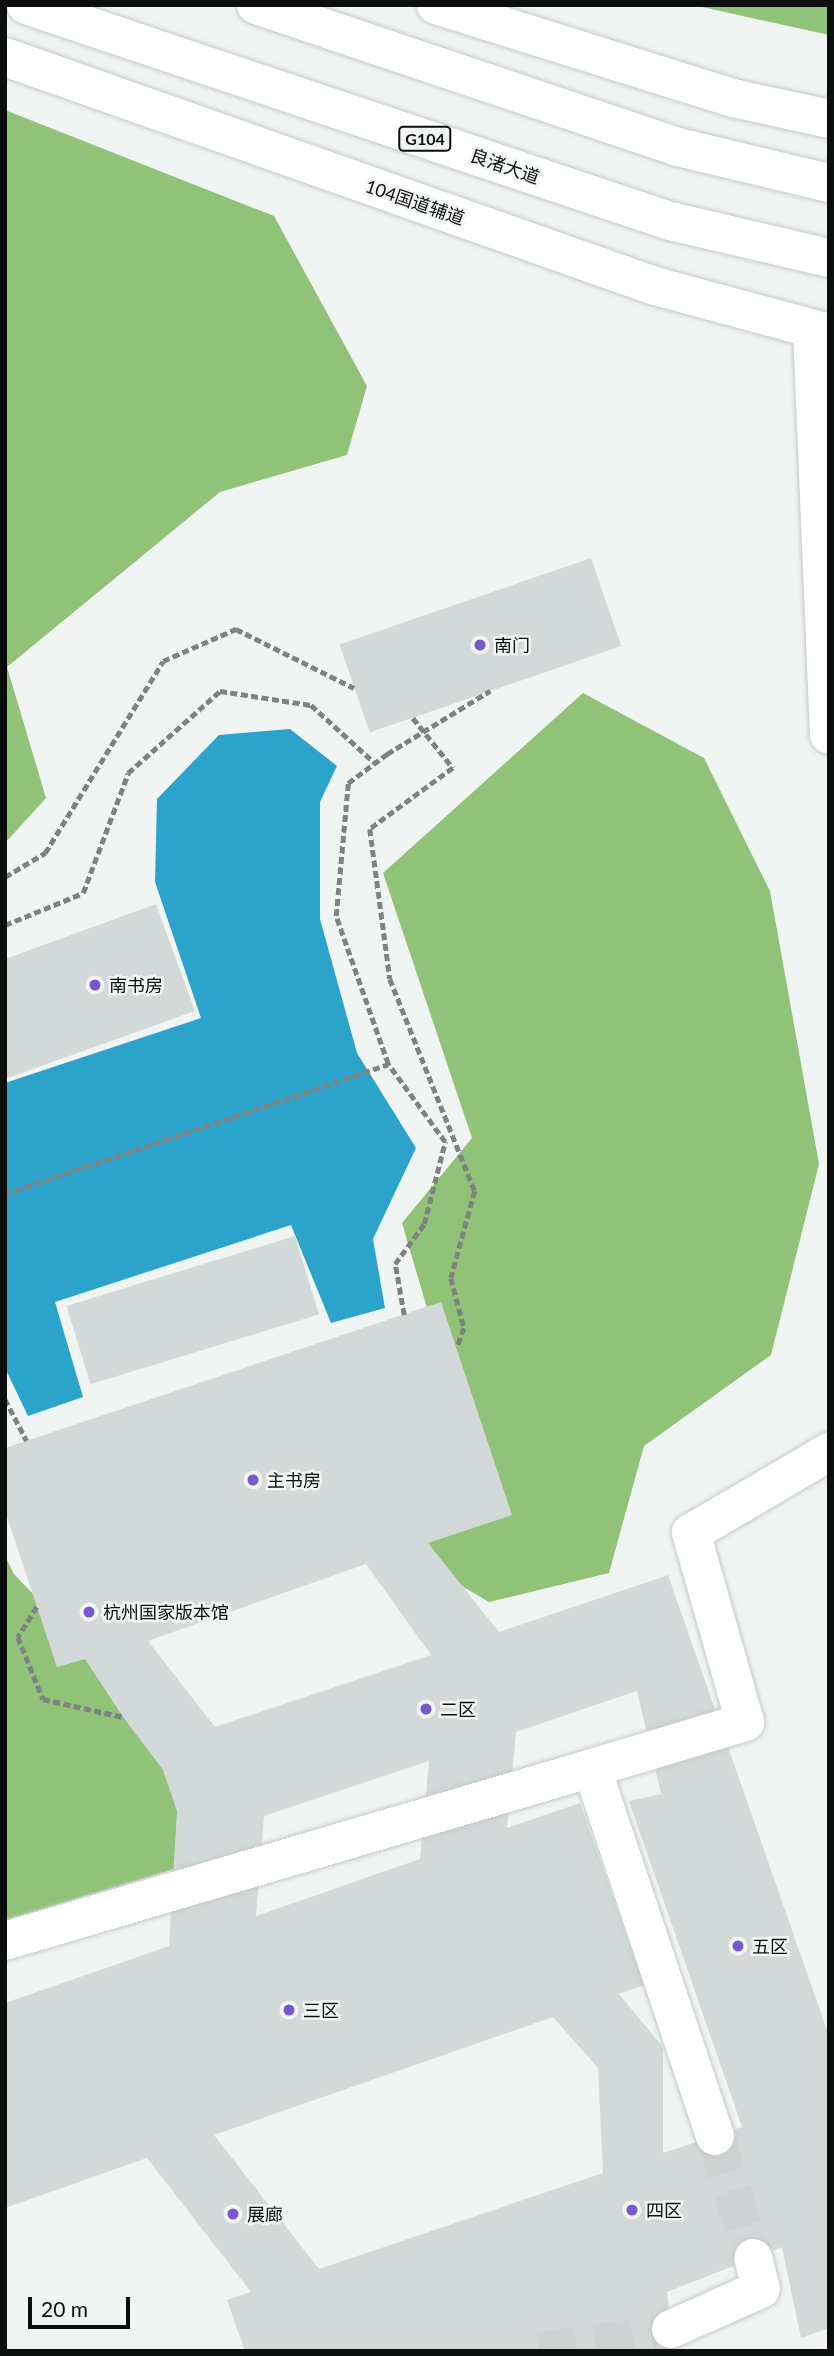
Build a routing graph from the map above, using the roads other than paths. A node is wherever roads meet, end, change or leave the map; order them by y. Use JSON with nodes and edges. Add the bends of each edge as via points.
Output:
{"nodes":[{"id":1,"x":26,"y":5,"type":"edge"},
{"id":2,"x":256,"y":5,"type":"edge"},
{"id":3,"x":436,"y":5,"type":"edge"},
{"id":4,"x":5,"y":57,"type":"edge"},
{"id":5,"x":829,"y":119,"type":"edge"},
{"id":6,"x":829,"y":183,"type":"edge"},
{"id":7,"x":829,"y":258,"type":"edge"},
{"id":8,"x":820,"y":331,"type":"edge"},
{"id":9,"x":829,"y":735,"type":"edge"},
{"id":10,"x":829,"y":1452,"type":"edge"},
{"id":11,"x":592,"y":1768,"type":"junction"},
{"id":12,"x":5,"y":1941,"type":"edge"},
{"id":13,"x":715,"y":2136,"type":"tunnel mouth"},
{"id":14,"x":753,"y":2258,"type":"tunnel mouth"},
{"id":15,"x":671,"y":2329,"type":"tunnel mouth"}],
"edges":[{"from":1,"to":7,"type":"main road","name":"良渚大道","number":"G104","via":[[670,221]]},
{"from":2,"to":6,"type":"main road","via":[[678,147]]},
{"from":3,"to":5,"type":"main road","via":[[733,98]]},
{"from":4,"to":8,"type":"main road","name":"104国道辅道","via":[[655,286]]},
{"from":8,"to":9,"type":"main road"},
{"from":10,"to":11,"type":"main road","via":[[691,1533],[745,1722]]},
{"from":11,"to":12,"type":"main road"},
{"from":11,"to":13,"type":"main road"},
{"from":14,"to":15,"type":"main road","via":[[761,2289]]}]}
